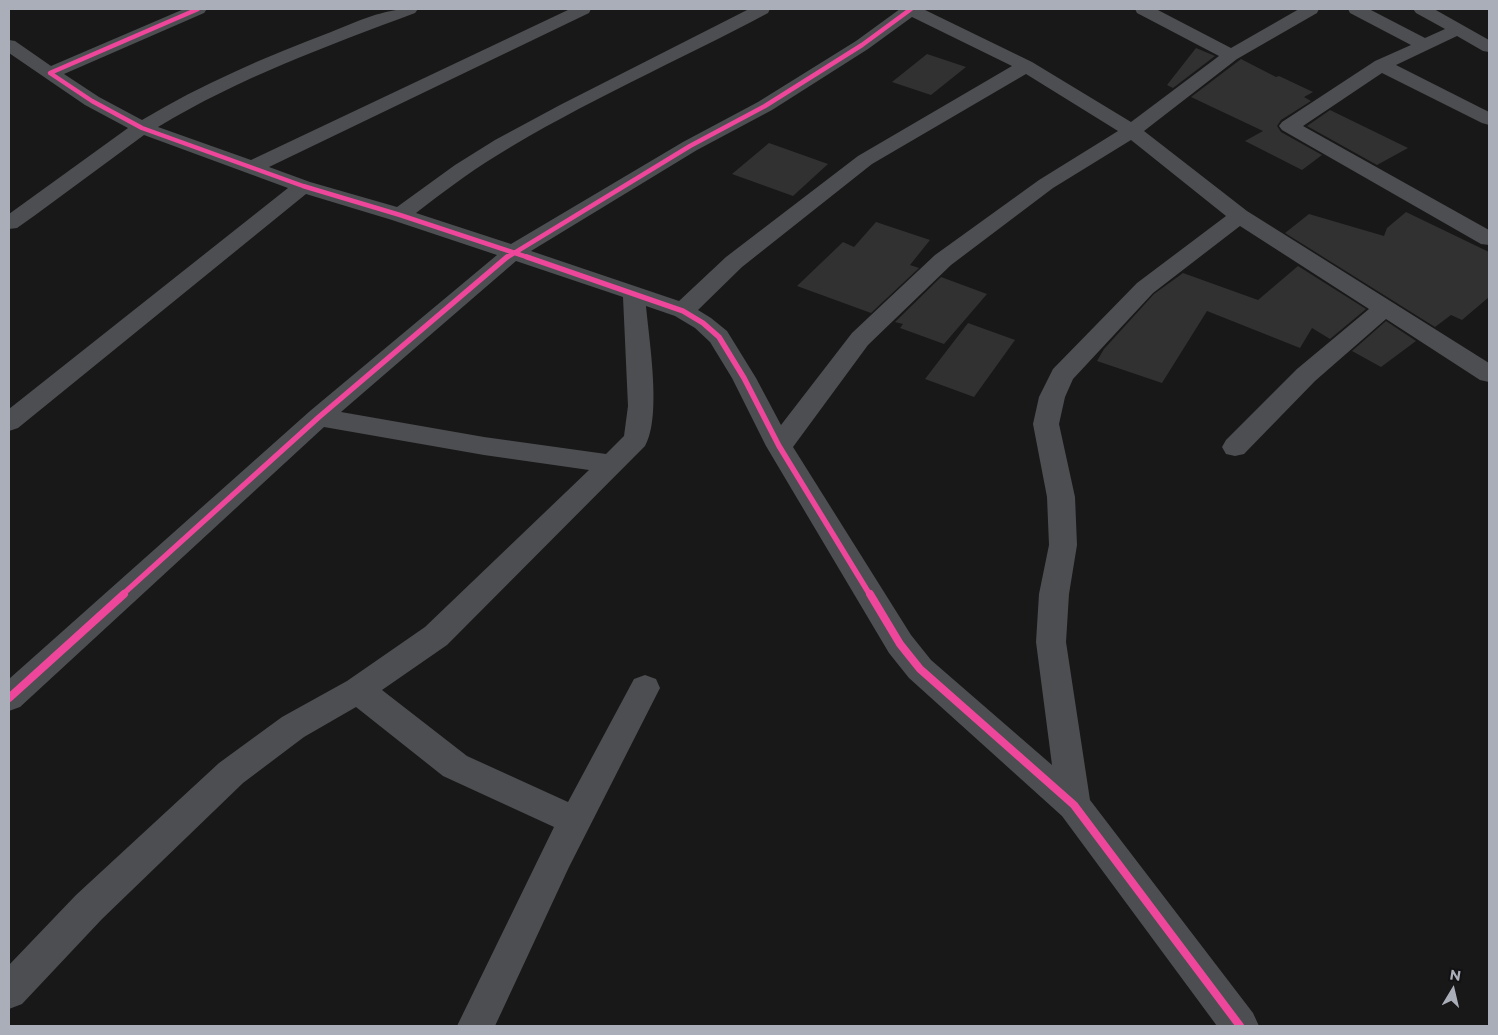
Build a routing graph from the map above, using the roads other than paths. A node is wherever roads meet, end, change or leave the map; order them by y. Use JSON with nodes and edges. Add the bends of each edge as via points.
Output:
{"nodes":[{"id":1,"x":198,"y":9,"type":"edge"},
{"id":2,"x":410,"y":9,"type":"edge"},
{"id":3,"x":583,"y":9,"type":"edge"},
{"id":4,"x":762,"y":9,"type":"edge"},
{"id":5,"x":911,"y":9,"type":"edge"},
{"id":6,"x":1143,"y":9,"type":"edge"},
{"id":7,"x":1311,"y":9,"type":"edge"},
{"id":8,"x":1356,"y":9,"type":"edge"},
{"id":9,"x":1422,"y":9,"type":"edge"},
{"id":10,"x":1457,"y":30,"type":"junction"},
{"id":11,"x":9,"y":45,"type":"edge"},
{"id":12,"x":1425,"y":45,"type":"junction"},
{"id":13,"x":1489,"y":47,"type":"edge"},
{"id":14,"x":1231,"y":56,"type":"junction"},
{"id":15,"x":1381,"y":65,"type":"junction"},
{"id":16,"x":1026,"y":66,"type":"junction"},
{"id":17,"x":50,"y":73,"type":"junction"},
{"id":18,"x":1489,"y":119,"type":"edge"},
{"id":19,"x":142,"y":128,"type":"junction"},
{"id":20,"x":1132,"y":132,"type":"junction"},
{"id":21,"x":253,"y":168,"type":"junction"},
{"id":22,"x":303,"y":186,"type":"junction"},
{"id":23,"x":400,"y":215,"type":"junction"},
{"id":24,"x":1239,"y":216,"type":"junction"},
{"id":25,"x":9,"y":223,"type":"edge"},
{"id":26,"x":1489,"y":239,"type":"edge"},
{"id":27,"x":512,"y":253,"type":"junction"},
{"id":28,"x":634,"y":292,"type":"junction"},
{"id":29,"x":1385,"y":308,"type":"junction"},
{"id":30,"x":683,"y":311,"type":"junction"},
{"id":31,"x":1489,"y":374,"type":"edge"},
{"id":32,"x":318,"y":417,"type":"junction"},
{"id":33,"x":9,"y":422,"type":"edge"},
{"id":34,"x":779,"y":446,"type":"junction"},
{"id":35,"x":1235,"y":447,"type":"dead end"},
{"id":36,"x":611,"y":464,"type":"junction"},
{"id":37,"x":645,"y":688,"type":"dead end"},
{"id":38,"x":358,"y":690,"type":"junction"},
{"id":39,"x":9,"y":698,"type":"edge"},
{"id":40,"x":1074,"y":805,"type":"junction"},
{"id":41,"x":576,"y":820,"type":"junction"},
{"id":42,"x":9,"y":991,"type":"edge"},
{"id":43,"x":476,"y":1026,"type":"edge"},
{"id":44,"x":1240,"y":1026,"type":"edge"}],
"edges":[{"from":1,"to":17,"type":"street"},
{"from":2,"to":19,"type":"street","via":[[271,61]]},
{"from":3,"to":21,"type":"street"},
{"from":4,"to":23,"type":"street","via":[[501,144],[448,178]]},
{"from":5,"to":16,"type":"street"},
{"from":5,"to":27,"type":"street","via":[[862,45],[765,106],[690,146]]},
{"from":6,"to":14,"type":"street"},
{"from":7,"to":14,"type":"street"},
{"from":8,"to":12,"type":"street"},
{"from":9,"to":10,"type":"street"},
{"from":10,"to":12,"type":"street"},
{"from":10,"to":13,"type":"street"},
{"from":11,"to":17,"type":"street"},
{"from":12,"to":15,"type":"street"},
{"from":14,"to":20,"type":"street"},
{"from":15,"to":18,"type":"street"},
{"from":15,"to":26,"type":"street","via":[[1289,126]]},
{"from":16,"to":20,"type":"street"},
{"from":16,"to":30,"type":"street","via":[[865,160],[734,262]]},
{"from":17,"to":19,"type":"street"},
{"from":19,"to":21,"type":"street"},
{"from":19,"to":25,"type":"street"},
{"from":20,"to":24,"type":"street"},
{"from":20,"to":34,"type":"street","via":[[1046,184],[943,260],[860,339]]},
{"from":21,"to":22,"type":"street"},
{"from":22,"to":23,"type":"street"},
{"from":22,"to":33,"type":"street"},
{"from":23,"to":27,"type":"street"},
{"from":24,"to":29,"type":"street"},
{"from":24,"to":40,"type":"street","via":[[1145,288],[1062,375],[1052,396],[1046,424],[1061,497],[1063,545],[1054,594],[1052,642]]},
{"from":27,"to":28,"type":"street"},
{"from":27,"to":32,"type":"street"},
{"from":28,"to":30,"type":"street"},
{"from":28,"to":36,"type":"street","via":[[641,406],[636,438]]},
{"from":29,"to":31,"type":"street"},
{"from":29,"to":35,"type":"street","via":[[1306,375]]},
{"from":30,"to":34,"type":"street","via":[[719,337]]},
{"from":32,"to":36,"type":"street"},
{"from":32,"to":39,"type":"street"},
{"from":34,"to":40,"type":"street","via":[[910,657]]},
{"from":36,"to":38,"type":"street","via":[[436,636]]},
{"from":37,"to":41,"type":"street"},
{"from":38,"to":41,"type":"street","via":[[455,766]]},
{"from":38,"to":42,"type":"street","via":[[293,727],[231,773],[116,880]]},
{"from":40,"to":44,"type":"street"},
{"from":41,"to":43,"type":"street"}]}
